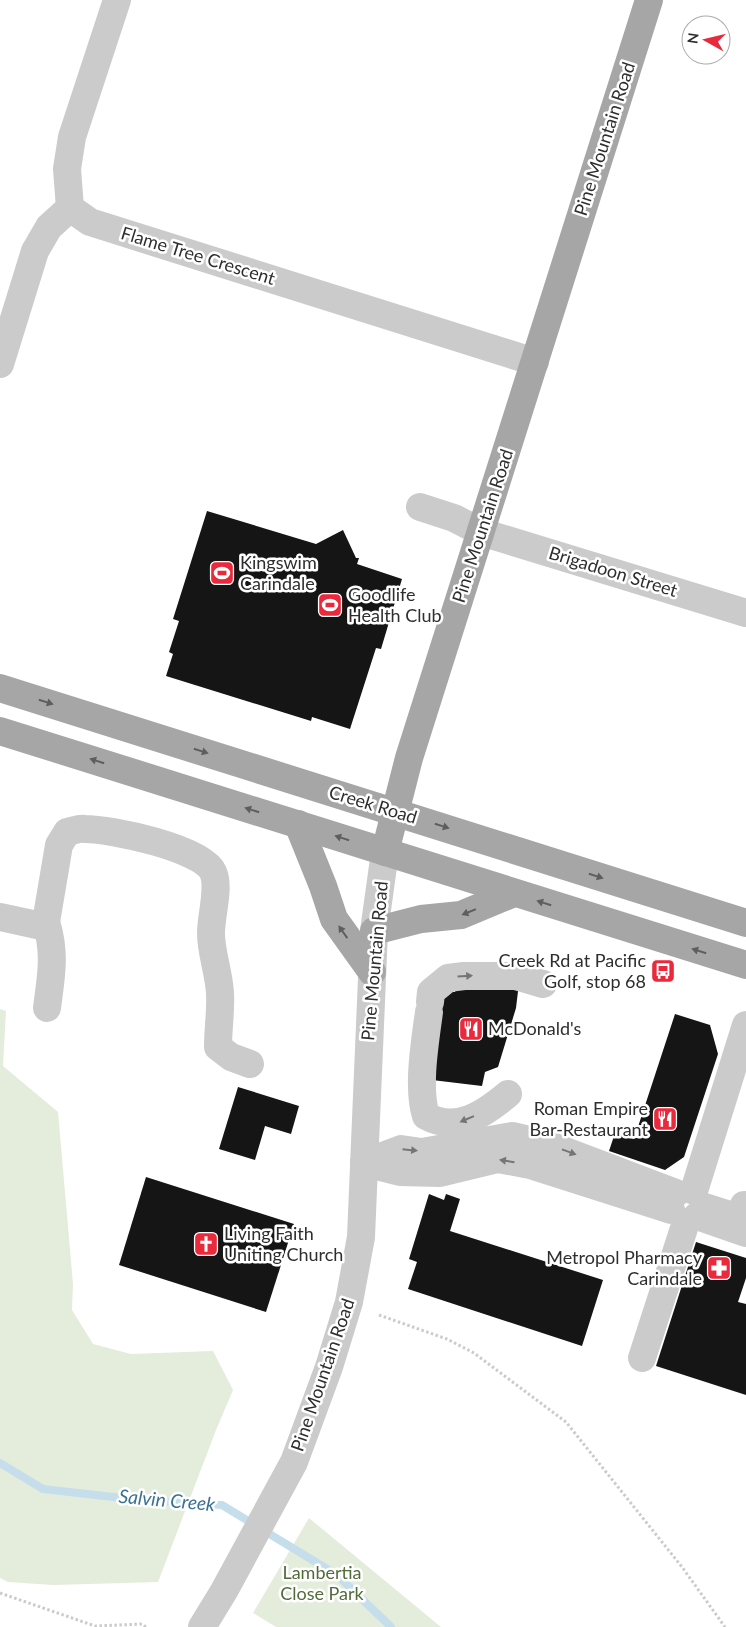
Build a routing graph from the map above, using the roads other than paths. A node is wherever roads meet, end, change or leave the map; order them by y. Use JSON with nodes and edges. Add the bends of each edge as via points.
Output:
{"nodes":[{"id":1,"x":117,"y":0,"type":"edge"},
{"id":2,"x":649,"y":0,"type":"edge"},
{"id":3,"x":70,"y":208,"type":"junction"},
{"id":4,"x":535,"y":362,"type":"junction"},
{"id":5,"x":0,"y":364,"type":"edge"},
{"id":6,"x":420,"y":507,"type":"dead end"},
{"id":7,"x":481,"y":532,"type":"junction"},
{"id":8,"x":746,"y":612,"type":"edge"},
{"id":9,"x":0,"y":688,"type":"edge"},
{"id":10,"x":0,"y":731,"type":"edge"},
{"id":11,"x":395,"y":812,"type":"junction"},
{"id":12,"x":298,"y":824,"type":"junction"},
{"id":13,"x":386,"y":852,"type":"junction"},
{"id":14,"x":514,"y":894,"type":"junction"},
{"id":15,"x":0,"y":918,"type":"edge"},
{"id":16,"x":46,"y":922,"type":"junction"},
{"id":17,"x":746,"y":923,"type":"edge"},
{"id":18,"x":374,"y":931,"type":"junction"},
{"id":19,"x":746,"y":965,"type":"edge"},
{"id":20,"x":372,"y":972,"type":"junction"},
{"id":21,"x":543,"y":984,"type":"dead end"},
{"id":22,"x":47,"y":1008,"type":"dead end"},
{"id":23,"x":746,"y":1025,"type":"edge"},
{"id":24,"x":250,"y":1064,"type":"dead end"},
{"id":25,"x":508,"y":1094,"type":"dead end"},
{"id":26,"x":364,"y":1162,"type":"junction"},
{"id":27,"x":744,"y":1205,"type":"dead end"},
{"id":28,"x":687,"y":1206,"type":"junction"},
{"id":29,"x":746,"y":1233,"type":"edge"},
{"id":30,"x":642,"y":1358,"type":"dead end"},
{"id":31,"x":202,"y":1627,"type":"edge"}],
"edges":[{"from":1,"to":3,"type":"street","via":[[72,137],[68,169]]},
{"from":2,"to":4,"type":"main road","name":"Pine Mountain Road"},
{"from":3,"to":4,"type":"street","name":"Flame Tree Crescent","via":[[90,222]]},
{"from":3,"to":5,"type":"street","via":[[49,227],[35,251]]},
{"from":4,"to":7,"type":"main road","name":"Pine Mountain Road"},
{"from":6,"to":7,"type":"street","name":"Brigadoon Street","via":[[454,518]]},
{"from":7,"to":8,"type":"street","name":"Brigadoon Street"},
{"from":7,"to":11,"type":"main road","name":"Pine Mountain Road"},
{"from":9,"to":11,"type":"main road","name":"Creek Road","one_way":true},
{"from":12,"to":10,"type":"main road","one_way":true},
{"from":11,"to":13,"type":"main road","name":"Pine Mountain Road"},
{"from":11,"to":17,"type":"main road","name":"Creek Road","one_way":true},
{"from":13,"to":12,"type":"main road","one_way":true},
{"from":20,"to":12,"type":"main road","one_way":true,"via":[[334,919]]},
{"from":13,"to":14,"type":"main road"},
{"from":13,"to":18,"type":"street","name":"Pine Mountain Road"},
{"from":14,"to":18,"type":"main road","one_way":true,"via":[[461,915]]},
{"from":19,"to":14,"type":"main road","one_way":true},
{"from":15,"to":16,"type":"street","via":[[37,926]]},
{"from":16,"to":22,"type":"street","via":[[53,956]]},
{"from":16,"to":24,"type":"street","via":[[59,845],[67,832],[83,828],[112,831],[157,841],[197,858],[212,870],[217,885],[211,934],[220,993],[218,1047],[231,1057]]},
{"from":18,"to":20,"type":"street","name":"Pine Mountain Road"},
{"from":20,"to":26,"type":"street","name":"Pine Mountain Road"},
{"from":25,"to":21,"type":"street","one_way":true,"via":[[491,1109],[460,1122],[438,1122],[426,1116],[423,1062],[431,992],[448,978],[464,976],[516,976]]},
{"from":23,"to":28,"type":"street"},
{"from":28,"to":26,"type":"street","one_way":true,"via":[[623,1205],[544,1178],[530,1165],[498,1159],[440,1172],[400,1172]]},
{"from":26,"to":28,"type":"street","one_way":true,"via":[[401,1150],[422,1152],[512,1136],[547,1144]]},
{"from":26,"to":31,"type":"street","name":"Pine Mountain Road","via":[[361,1237],[349,1302],[335,1351],[294,1462]]},
{"from":27,"to":28,"type":"street","via":[[739,1214],[730,1216]]},
{"from":28,"to":29,"type":"street"},
{"from":28,"to":30,"type":"street"}]}
